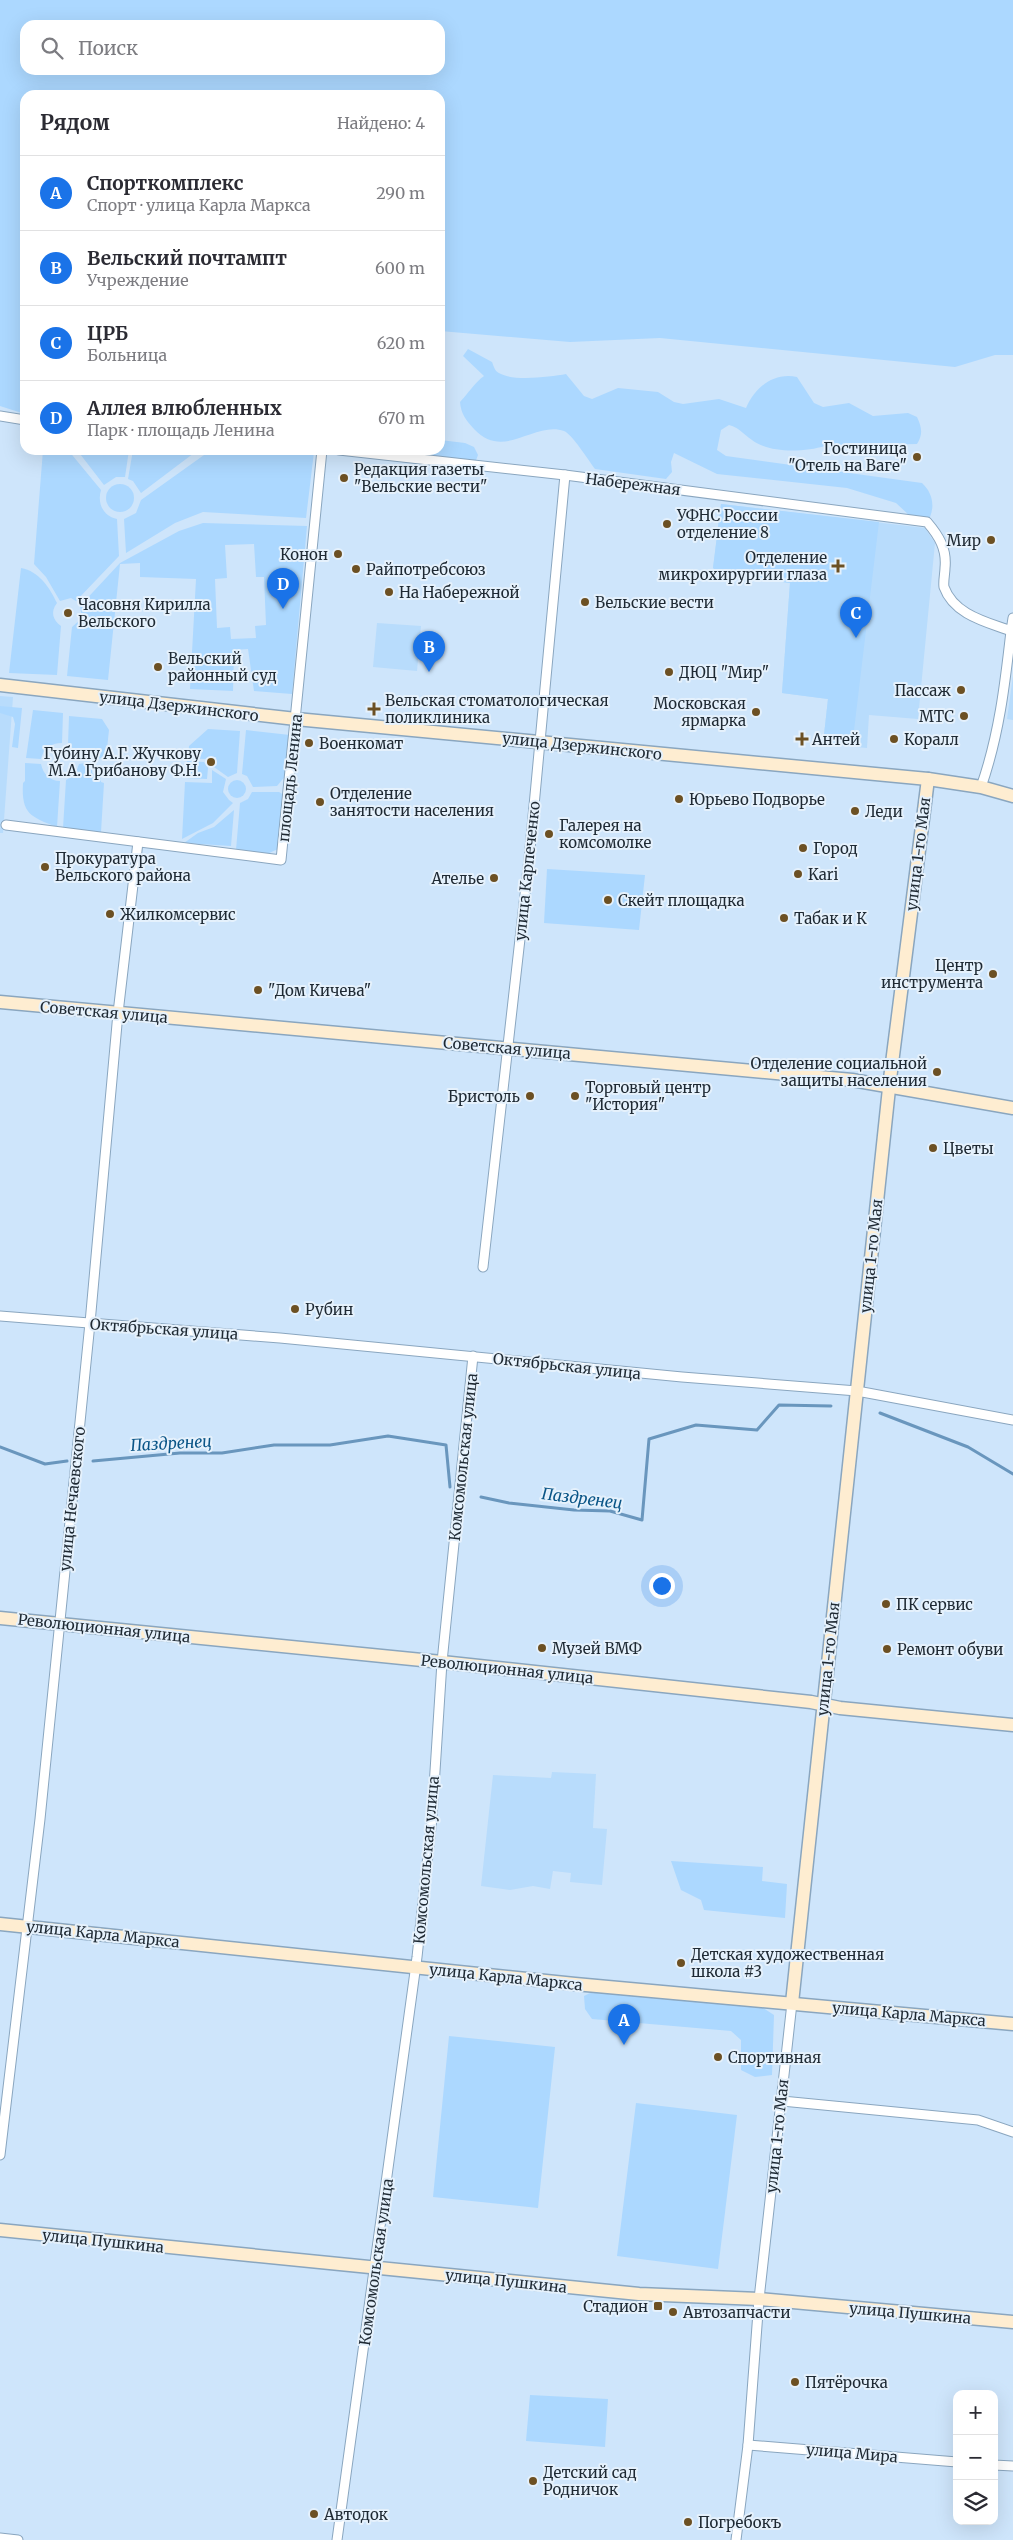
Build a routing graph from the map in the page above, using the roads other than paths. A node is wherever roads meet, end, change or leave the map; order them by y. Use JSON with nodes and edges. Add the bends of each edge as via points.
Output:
{"nodes":[{"id":1,"x":0,"y":416,"type":"edge"},
{"id":2,"x":20,"y":419,"type":"edge"},
{"id":3,"x":322,"y":455,"type":"edge"},
{"id":4,"x":384,"y":455,"type":"edge"},
{"id":5,"x":565,"y":475,"type":"junction"},
{"id":6,"x":1013,"y":618,"type":"edge"},
{"id":7,"x":1012,"y":630,"type":"edge"},
{"id":8,"x":0,"y":685,"type":"edge"},
{"id":9,"x":296,"y":719,"type":"junction"},
{"id":10,"x":540,"y":741,"type":"junction"},
{"id":11,"x":928,"y":779,"type":"junction"},
{"id":12,"x":981,"y":788,"type":"junction"},
{"id":13,"x":1013,"y":796,"type":"edge"},
{"id":14,"x":6,"y":825,"type":"dead end"},
{"id":15,"x":138,"y":842,"type":"junction"},
{"id":16,"x":0,"y":1002,"type":"edge"},
{"id":17,"x":118,"y":1013,"type":"junction"},
{"id":18,"x":509,"y":1048,"type":"junction"},
{"id":19,"x":889,"y":1087,"type":"junction"},
{"id":20,"x":1013,"y":1108,"type":"edge"},
{"id":21,"x":483,"y":1267,"type":"dead end"},
{"id":22,"x":0,"y":1316,"type":"edge"},
{"id":23,"x":90,"y":1323,"type":"junction"},
{"id":24,"x":473,"y":1356,"type":"junction"},
{"id":25,"x":857,"y":1391,"type":"junction"},
{"id":26,"x":1013,"y":1420,"type":"edge"},
{"id":27,"x":0,"y":1618,"type":"edge"},
{"id":28,"x":59,"y":1623,"type":"junction"},
{"id":29,"x":442,"y":1662,"type":"junction"},
{"id":30,"x":822,"y":1705,"type":"junction"},
{"id":31,"x":1013,"y":1725,"type":"edge"},
{"id":32,"x":0,"y":1924,"type":"edge"},
{"id":33,"x":27,"y":1926,"type":"junction"},
{"id":34,"x":416,"y":1968,"type":"junction"},
{"id":35,"x":792,"y":2003,"type":"junction"},
{"id":36,"x":1013,"y":2024,"type":"edge"},
{"id":37,"x":782,"y":2101,"type":"junction"},
{"id":38,"x":1013,"y":2132,"type":"edge"},
{"id":39,"x":0,"y":2155,"type":"edge"},
{"id":40,"x":0,"y":2230,"type":"edge"},
{"id":41,"x":375,"y":2268,"type":"junction"},
{"id":42,"x":759,"y":2299,"type":"junction"},
{"id":43,"x":1013,"y":2322,"type":"edge"},
{"id":44,"x":748,"y":2445,"type":"junction"},
{"id":45,"x":953,"y":2462,"type":"edge"},
{"id":46,"x":998,"y":2465,"type":"edge"},
{"id":47,"x":1013,"y":2466,"type":"edge"},
{"id":48,"x":0,"y":2538,"type":"edge"},
{"id":49,"x":18,"y":2540,"type":"edge"},
{"id":50,"x":337,"y":2540,"type":"edge"},
{"id":51,"x":736,"y":2540,"type":"edge"}],
"edges":[{"from":1,"to":2,"type":"street"},
{"from":3,"to":9,"type":"street","name":"площадь Ленина"},
{"from":4,"to":5,"type":"street","name":"Набережная"},
{"from":5,"to":7,"type":"street","name":"Набережная","via":[[927,522],[938,534],[946,555],[944,586],[953,602],[973,617]]},
{"from":5,"to":10,"type":"street","name":"улица Карпеченко"},
{"from":6,"to":7,"type":"street"},
{"from":7,"to":12,"type":"street","via":[[1001,716]]},
{"from":8,"to":9,"type":"main road","name":"улица Дзержинского"},
{"from":9,"to":10,"type":"main road","name":"улица Дзержинского"},
{"from":9,"to":15,"type":"street","name":"площадь Ленина","via":[[282,860]]},
{"from":10,"to":11,"type":"main road","name":"улица Дзержинского"},
{"from":10,"to":18,"type":"street","name":"улица Карпеченко"},
{"from":11,"to":12,"type":"main road","name":"улица Дзержинского"},
{"from":11,"to":19,"type":"main road","name":"улица 1-го Мая"},
{"from":12,"to":13,"type":"main road","name":"улица Дзержинского"},
{"from":14,"to":15,"type":"street","name":"площадь Ленина"},
{"from":15,"to":17,"type":"street","name":"улица Нечаевского"},
{"from":16,"to":17,"type":"main road","name":"Советская улица"},
{"from":17,"to":18,"type":"main road","name":"Советская улица"},
{"from":17,"to":23,"type":"street","name":"улица Нечаевского"},
{"from":18,"to":19,"type":"main road","name":"Советская улица","via":[[852,1080]]},
{"from":18,"to":21,"type":"street","name":"улица Карпеченко"},
{"from":19,"to":20,"type":"main road","name":"Советская улица"},
{"from":19,"to":25,"type":"main road","name":"улица 1-го Мая"},
{"from":22,"to":23,"type":"street","name":"Октябрьская улица"},
{"from":23,"to":24,"type":"street","name":"Октябрьская улица"},
{"from":23,"to":28,"type":"street","name":"улица Нечаевского"},
{"from":24,"to":25,"type":"street","name":"Октябрьская улица"},
{"from":24,"to":29,"type":"street","name":"Комсомольская улица"},
{"from":25,"to":26,"type":"street","name":"Октябрьская улица"},
{"from":25,"to":30,"type":"main road","name":"улица 1-го Мая"},
{"from":27,"to":28,"type":"main road","name":"Революционная улица"},
{"from":28,"to":29,"type":"main road","name":"Революционная улица"},
{"from":28,"to":33,"type":"street","name":"улица Нечаевского"},
{"from":29,"to":30,"type":"main road","name":"Революционная улица"},
{"from":29,"to":34,"type":"street","name":"Комсомольская улица","via":[[432,1818]]},
{"from":30,"to":31,"type":"main road","name":"Революционная улица"},
{"from":30,"to":35,"type":"main road","name":"улица 1-го Мая"},
{"from":32,"to":33,"type":"main road","name":"улица Карла Маркса"},
{"from":33,"to":34,"type":"main road","name":"улица Карла Маркса"},
{"from":33,"to":39,"type":"street","name":"улица Нечаевского"},
{"from":34,"to":35,"type":"main road","name":"улица Карла Маркса"},
{"from":34,"to":41,"type":"street","name":"Комсомольская улица"},
{"from":35,"to":36,"type":"main road","name":"улица Карла Маркса"},
{"from":35,"to":37,"type":"street","name":"улица 1-го Мая"},
{"from":37,"to":38,"type":"street","via":[[978,2120]]},
{"from":37,"to":42,"type":"street","name":"улица 1-го Мая"},
{"from":40,"to":41,"type":"main road","name":"улица Пушкина"},
{"from":41,"to":42,"type":"main road","name":"улица Пушкина","via":[[639,2294]]},
{"from":41,"to":50,"type":"street","name":"Комсомольская улица"},
{"from":42,"to":43,"type":"main road","name":"улица Пушкина"},
{"from":42,"to":44,"type":"street","name":"улица 1-го Мая"},
{"from":44,"to":45,"type":"street","name":"улица Мира"},
{"from":44,"to":51,"type":"street","name":"улица 1-го Мая"},
{"from":46,"to":47,"type":"street"},
{"from":48,"to":49,"type":"street"}]}
